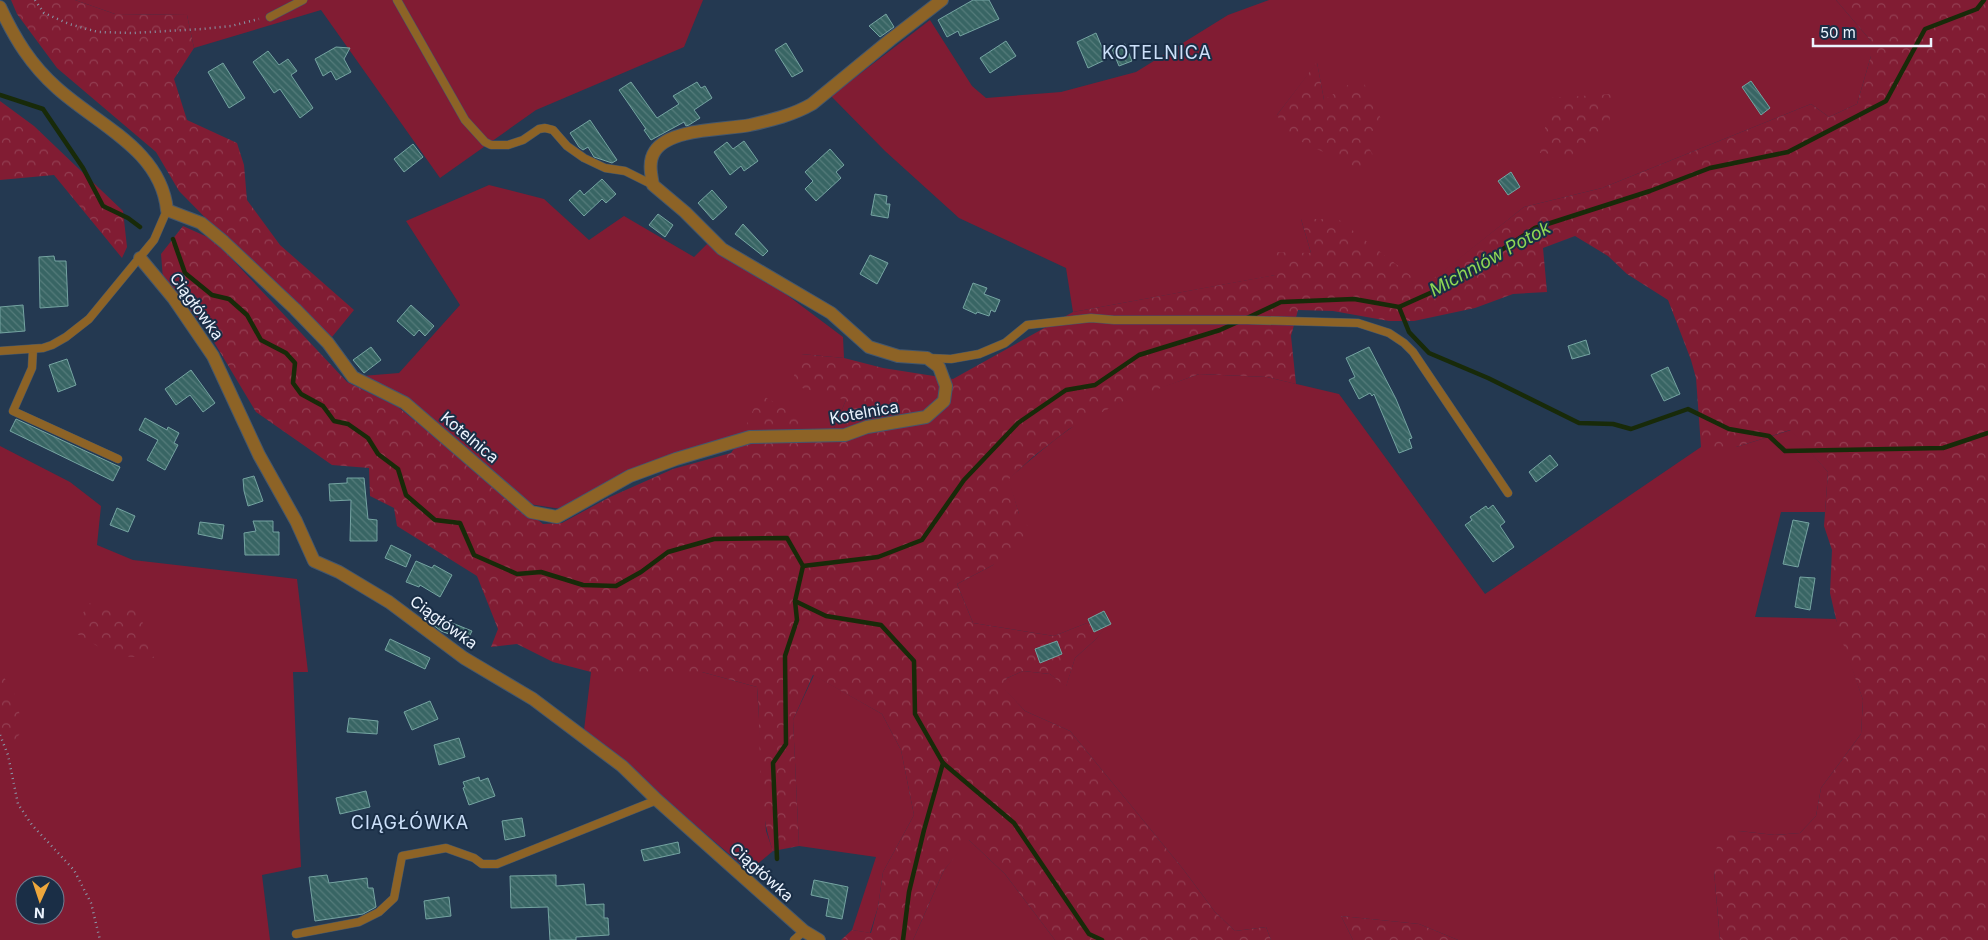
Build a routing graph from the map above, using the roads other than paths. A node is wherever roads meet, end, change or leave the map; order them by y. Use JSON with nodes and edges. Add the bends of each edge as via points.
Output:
{"nodes":[{"id":1,"x":303,"y":0,"type":"edge"},
{"id":2,"x":397,"y":0,"type":"edge"},
{"id":3,"x":942,"y":0,"type":"edge"},
{"id":4,"x":0,"y":7,"type":"edge"},
{"id":5,"x":270,"y":17,"type":"road end"},
{"id":6,"x":653,"y":185,"type":"junction"},
{"id":7,"x":166,"y":210,"type":"junction"},
{"id":8,"x":140,"y":258,"type":"junction"},
{"id":9,"x":33,"y":349,"type":"junction"},
{"id":10,"x":0,"y":351,"type":"edge"},
{"id":11,"x":927,"y":358,"type":"junction"},
{"id":12,"x":118,"y":459,"type":"dead end"},
{"id":13,"x":1508,"y":493,"type":"dead end"},
{"id":14,"x":657,"y":800,"type":"junction"},
{"id":15,"x":296,"y":934,"type":"dead end"},
{"id":16,"x":799,"y":936,"type":"edge"},
{"id":17,"x":819,"y":940,"type":"edge"}],
"edges":[{"from":1,"to":5,"type":"lane"},
{"from":2,"to":6,"type":"lane","via":[[465,120],[485,142],[508,145],[539,129],[553,130],[584,158],[605,168],[625,171]]},
{"from":3,"to":6,"type":"street","via":[[799,111],[748,125],[694,132],[666,142],[656,149],[650,162]]},
{"from":4,"to":7,"type":"street","via":[[26,56],[45,76],[141,154],[157,175],[166,199]]},
{"from":6,"to":11,"type":"street","via":[[722,249],[831,313],[869,347],[898,356]]},
{"from":7,"to":8,"type":"lane","via":[[154,240]]},
{"from":7,"to":11,"type":"street","name":"Kotelnica","via":[[201,223],[224,242],[328,343],[353,377],[405,403],[531,512],[557,517],[630,476],[750,437],[845,435],[867,427],[926,417],[944,401],[946,386],[939,368]]},
{"from":8,"to":9,"type":"lane","via":[[89,318],[60,341]]},
{"from":8,"to":14,"type":"street","name":"Ciągłówka","via":[[174,299],[213,356],[314,561],[389,602],[464,658],[533,699],[622,766]]},
{"from":9,"to":10,"type":"lane"},
{"from":9,"to":12,"type":"lane","via":[[32,368],[13,411]]},
{"from":11,"to":13,"type":"lane","via":[[951,359],[979,354],[1005,343],[1027,325],[1091,318],[1358,323],[1389,333],[1413,352]]},
{"from":14,"to":15,"type":"lane","via":[[497,864],[482,864],[446,848],[402,856],[394,898],[378,912],[359,922]]},
{"from":14,"to":16,"type":"street","name":"Ciągłówka"},
{"from":16,"to":17,"type":"street","name":"Ciągłówka"}]}
